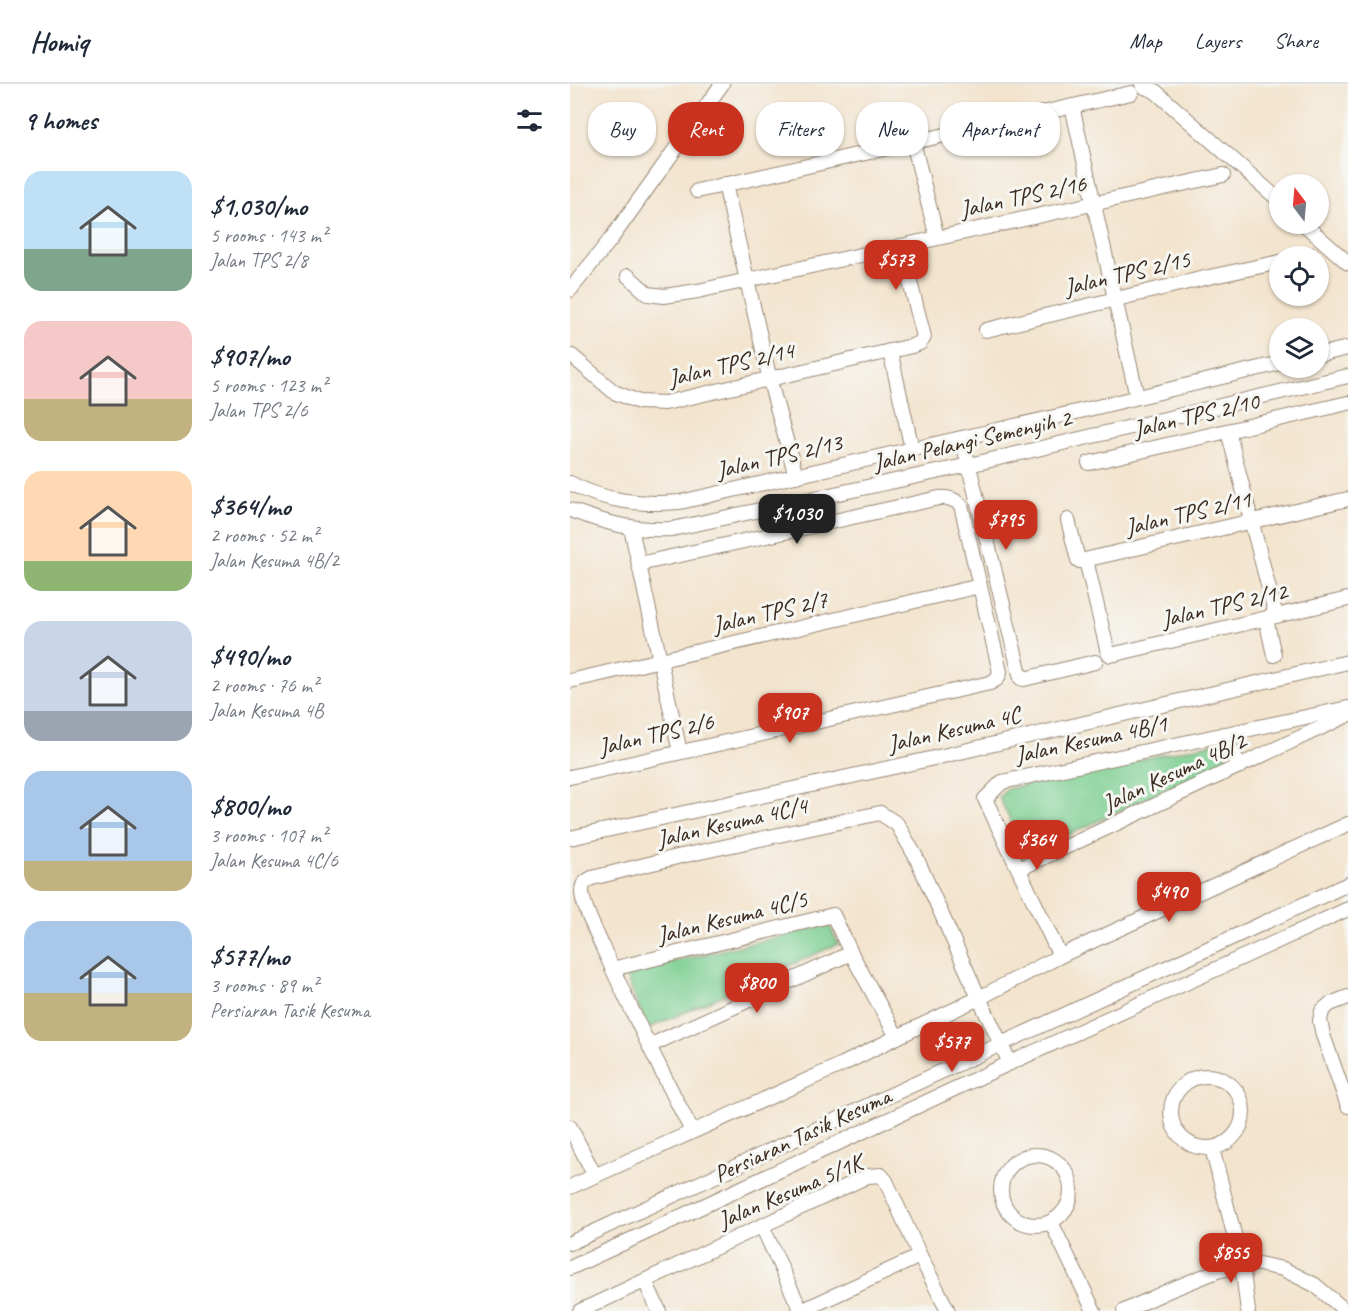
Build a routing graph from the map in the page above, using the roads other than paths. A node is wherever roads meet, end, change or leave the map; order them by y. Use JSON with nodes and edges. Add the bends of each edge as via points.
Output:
{"nodes":[{"id":1,"x":722,"y":84,"type":"edge"},
{"id":2,"x":1145,"y":88,"type":"edge"},
{"id":3,"x":1072,"y":106,"type":"junction"},
{"id":4,"x":928,"y":139,"type":"edge"},
{"id":5,"x":856,"y":155,"type":"edge"},
{"id":6,"x":916,"y":156,"type":"edge"},
{"id":7,"x":1223,"y":175,"type":"dead end"},
{"id":8,"x":725,"y":184,"type":"junction"},
{"id":9,"x":697,"y":191,"type":"dead end"},
{"id":10,"x":1269,"y":192,"type":"edge"},
{"id":11,"x":1094,"y":204,"type":"junction"},
{"id":12,"x":1315,"y":234,"type":"edge"},
{"id":13,"x":937,"y":238,"type":"junction"},
{"id":14,"x":901,"y":246,"type":"junction"},
{"id":15,"x":1269,"y":264,"type":"edge"},
{"id":16,"x":1348,"y":264,"type":"edge"},
{"id":17,"x":628,"y":276,"type":"dead end"},
{"id":18,"x":747,"y":280,"type":"junction"},
{"id":19,"x":570,"y":290,"type":"edge"},
{"id":20,"x":1115,"y":299,"type":"junction"},
{"id":21,"x":986,"y":330,"type":"dead end"},
{"id":22,"x":1348,"y":348,"type":"edge"},
{"id":23,"x":890,"y":351,"type":"junction"},
{"id":24,"x":1329,"y":352,"type":"edge"},
{"id":25,"x":572,"y":356,"type":"dead end"},
{"id":26,"x":1269,"y":366,"type":"edge"},
{"id":27,"x":1348,"y":376,"type":"edge"},
{"id":28,"x":769,"y":378,"type":"junction"},
{"id":29,"x":1137,"y":397,"type":"junction"},
{"id":30,"x":1348,"y":403,"type":"edge"},
{"id":31,"x":1222,"y":406,"type":"junction"},
{"id":32,"x":1228,"y":431,"type":"junction"},
{"id":33,"x":962,"y":438,"type":"junction"},
{"id":34,"x":912,"y":449,"type":"junction"},
{"id":35,"x":1089,"y":463,"type":"dead end"},
{"id":36,"x":969,"y":465,"type":"junction"},
{"id":37,"x":796,"y":476,"type":"junction"},
{"id":38,"x":570,"y":483,"type":"edge"},
{"id":39,"x":1348,"y":499,"type":"edge"},
{"id":40,"x":570,"y":510,"type":"edge"},
{"id":41,"x":1068,"y":520,"type":"dead end"},
{"id":42,"x":1251,"y":522,"type":"junction"},
{"id":43,"x":631,"y":528,"type":"junction"},
{"id":44,"x":1086,"y":560,"type":"junction"},
{"id":45,"x":639,"y":564,"type":"junction"},
{"id":46,"x":980,"y":586,"type":"junction"},
{"id":47,"x":1348,"y":599,"type":"edge"},
{"id":48,"x":1271,"y":618,"type":"junction"},
{"id":49,"x":1274,"y":655,"type":"dead end"},
{"id":50,"x":660,"y":660,"type":"junction"},
{"id":51,"x":1095,"y":662,"type":"dead end"},
{"id":52,"x":1348,"y":662,"type":"edge"},
{"id":53,"x":570,"y":681,"type":"edge"},
{"id":54,"x":1348,"y":708,"type":"edge"},
{"id":55,"x":1348,"y":715,"type":"edge"},
{"id":56,"x":1223,"y":734,"type":"junction"},
{"id":57,"x":680,"y":752,"type":"junction"},
{"id":58,"x":1240,"y":766,"type":"junction"},
{"id":59,"x":570,"y":777,"type":"edge"},
{"id":60,"x":1348,"y":824,"type":"edge"},
{"id":61,"x":570,"y":837,"type":"edge"},
{"id":62,"x":1019,"y":869,"type":"junction"},
{"id":63,"x":1348,"y":884,"type":"edge"},
{"id":64,"x":1348,"y":909,"type":"edge"},
{"id":65,"x":851,"y":953,"type":"junction"},
{"id":66,"x":1060,"y":956,"type":"junction"},
{"id":67,"x":612,"y":969,"type":"junction"},
{"id":68,"x":1348,"y":997,"type":"edge"},
{"id":69,"x":979,"y":998,"type":"junction"},
{"id":70,"x":897,"y":1037,"type":"junction"},
{"id":71,"x":1000,"y":1044,"type":"junction"},
{"id":72,"x":649,"y":1046,"type":"junction"},
{"id":73,"x":1010,"y":1064,"type":"junction"},
{"id":74,"x":1347,"y":1100,"type":"edge"},
{"id":75,"x":570,"y":1127,"type":"edge"},
{"id":76,"x":692,"y":1131,"type":"junction"},
{"id":77,"x":1212,"y":1148,"type":"junction"},
{"id":78,"x":595,"y":1176,"type":"junction"},
{"id":79,"x":570,"y":1187,"type":"edge"},
{"id":80,"x":1051,"y":1222,"type":"junction"},
{"id":81,"x":762,"y":1226,"type":"junction"},
{"id":82,"x":570,"y":1243,"type":"edge"},
{"id":83,"x":920,"y":1256,"type":"junction"},
{"id":84,"x":1242,"y":1265,"type":"junction"},
{"id":85,"x":570,"y":1268,"type":"edge"},
{"id":86,"x":645,"y":1281,"type":"junction"},
{"id":87,"x":580,"y":1311,"type":"edge"},
{"id":88,"x":659,"y":1311,"type":"edge"},
{"id":89,"x":801,"y":1311,"type":"edge"},
{"id":90,"x":948,"y":1311,"type":"edge"},
{"id":91,"x":1094,"y":1311,"type":"edge"},
{"id":92,"x":1124,"y":1311,"type":"edge"},
{"id":93,"x":1248,"y":1311,"type":"edge"},
{"id":94,"x":1343,"y":1311,"type":"edge"}],
"edges":[{"from":1,"to":19,"type":"street"},
{"from":2,"to":3,"type":"street"},
{"from":2,"to":10,"type":"street"},
{"from":3,"to":4,"type":"street"},
{"from":3,"to":11,"type":"street"},
{"from":5,"to":8,"type":"street"},
{"from":6,"to":13,"type":"street"},
{"from":7,"to":11,"type":"street","name":"Jalan TPS 2/16"},
{"from":8,"to":9,"type":"street"},
{"from":8,"to":18,"type":"street"},
{"from":11,"to":13,"type":"street","name":"Jalan TPS 2/16"},
{"from":11,"to":20,"type":"street"},
{"from":12,"to":16,"type":"street"},
{"from":13,"to":14,"type":"street","name":"Jalan TPS 2/16"},
{"from":14,"to":18,"type":"street","name":"Jalan TPS 2/16"},
{"from":14,"to":23,"type":"street","name":"Jalan TPS 2/14","via":[[924,337],[920,343]]},
{"from":15,"to":20,"type":"street","name":"Jalan TPS 2/15"},
{"from":17,"to":18,"type":"street","name":"Jalan TPS 2/16","via":[[648,294],[664,296]]},
{"from":18,"to":28,"type":"street"},
{"from":20,"to":21,"type":"street","name":"Jalan TPS 2/15"},
{"from":20,"to":29,"type":"street"},
{"from":22,"to":24,"type":"street"},
{"from":23,"to":28,"type":"street","name":"Jalan TPS 2/14"},
{"from":23,"to":34,"type":"street"},
{"from":25,"to":28,"type":"street","name":"Jalan TPS 2/14","via":[[614,392],[639,402],[665,403]]},
{"from":26,"to":29,"type":"street","name":"Jalan TPS 2/13"},
{"from":27,"to":31,"type":"street","name":"Jalan Pelangi Semenyih 2"},
{"from":28,"to":37,"type":"street"},
{"from":29,"to":33,"type":"street","name":"Jalan TPS 2/13"},
{"from":30,"to":32,"type":"street","name":"Jalan TPS 2/10"},
{"from":31,"to":32,"type":"street"},
{"from":31,"to":36,"type":"street","name":"Jalan Pelangi Semenyih 2"},
{"from":32,"to":35,"type":"street","name":"Jalan TPS 2/10"},
{"from":32,"to":42,"type":"street"},
{"from":33,"to":34,"type":"street","name":"Jalan TPS 2/13"},
{"from":33,"to":36,"type":"street"},
{"from":34,"to":37,"type":"street","name":"Jalan TPS 2/13"},
{"from":36,"to":43,"type":"street","name":"Jalan Pelangi Semenyih 2","via":[[672,529]]},
{"from":36,"to":51,"type":"street","via":[[1021,678]]},
{"from":37,"to":38,"type":"street","name":"Jalan TPS 2/13","via":[[657,504],[588,493]]},
{"from":39,"to":42,"type":"street","name":"Jalan TPS 2/11"},
{"from":40,"to":43,"type":"street","name":"Jalan Pelangi Semenyih 2"},
{"from":41,"to":44,"type":"street","via":[[1078,560]]},
{"from":42,"to":44,"type":"street","name":"Jalan TPS 2/11"},
{"from":42,"to":48,"type":"street"},
{"from":43,"to":45,"type":"street"},
{"from":44,"to":48,"type":"street","name":"Jalan TPS 2/12","via":[[1111,655]]},
{"from":45,"to":46,"type":"street","via":[[947,497],[961,505]]},
{"from":45,"to":50,"type":"street"},
{"from":46,"to":50,"type":"street","name":"Jalan TPS 2/7"},
{"from":46,"to":57,"type":"street","name":"Jalan TPS 2/6","via":[[1000,672],[990,683]]},
{"from":47,"to":48,"type":"street","name":"Jalan TPS 2/12"},
{"from":48,"to":49,"type":"street"},
{"from":50,"to":53,"type":"street","name":"Jalan TPS 2/7"},
{"from":50,"to":57,"type":"street"},
{"from":52,"to":61,"type":"street","name":"Jalan Kesuma 4C"},
{"from":54,"to":56,"type":"street","name":"Jalan Kesuma 4B/1"},
{"from":55,"to":58,"type":"street","name":"Jalan Kesuma 4B/2"},
{"from":56,"to":58,"type":"street"},
{"from":56,"to":62,"type":"street","name":"Jalan Kesuma 4B/1","via":[[1002,782],[985,799]]},
{"from":57,"to":59,"type":"street","name":"Jalan TPS 2/6"},
{"from":58,"to":62,"type":"street","name":"Jalan Kesuma 4B/2"},
{"from":60,"to":66,"type":"street"},
{"from":62,"to":66,"type":"street","name":"Jalan Kesuma 4B/1"},
{"from":63,"to":71,"type":"street","name":"Persiaran Tasik Kesuma"},
{"from":64,"to":73,"type":"street","name":"Persiaran Tasik Kesuma"},
{"from":65,"to":67,"type":"street","name":"Jalan Kesuma 4C/5","via":[[833,915]]},
{"from":65,"to":70,"type":"street","name":"Jalan Kesuma 4C/5"},
{"from":65,"to":72,"type":"street"},
{"from":66,"to":69,"type":"street"},
{"from":67,"to":69,"type":"street","name":"Jalan Kesuma 4C/4","via":[[583,898],[585,882],[677,857],[880,813],[897,824],[916,856]]},
{"from":67,"to":72,"type":"street","name":"Jalan Kesuma 4C/4"},
{"from":68,"to":74,"type":"street","via":[[1330,1004],[1322,1011],[1320,1021]]},
{"from":69,"to":70,"type":"street"},
{"from":69,"to":71,"type":"street","name":"Jalan Kesuma 4C/4"},
{"from":70,"to":76,"type":"street"},
{"from":71,"to":73,"type":"street","name":"Jalan Kesuma 4C/4"},
{"from":71,"to":82,"type":"street","name":"Persiaran Tasik Kesuma"},
{"from":72,"to":76,"type":"street","name":"Jalan Kesuma 4C/4"},
{"from":73,"to":85,"type":"street","name":"Persiaran Tasik Kesuma"},
{"from":75,"to":78,"type":"street"},
{"from":76,"to":78,"type":"street"},
{"from":77,"to":77,"type":"street","via":[[1188,1143],[1172,1123],[1173,1098],[1179,1088],[1200,1076],[1223,1079],[1233,1086],[1244,1106],[1244,1117],[1233,1138]]},
{"from":77,"to":84,"type":"street"},
{"from":78,"to":79,"type":"street"},
{"from":80,"to":80,"type":"street","via":[[1029,1225],[1010,1214],[1000,1194],[1011,1164],[1034,1155],[1046,1156],[1065,1170],[1070,1181],[1068,1205]]},
{"from":80,"to":91,"type":"street"},
{"from":81,"to":83,"type":"street","name":"Jalan Kesuma 5/1K","via":[[868,1176],[881,1175]]},
{"from":81,"to":86,"type":"street","name":"Jalan Kesuma 5/1K"},
{"from":81,"to":89,"type":"street"},
{"from":83,"to":89,"type":"street"},
{"from":83,"to":90,"type":"street","name":"Jalan Kesuma 5/1K"},
{"from":84,"to":92,"type":"street","via":[[1208,1275]]},
{"from":84,"to":93,"type":"street"},
{"from":84,"to":94,"type":"street","via":[[1254,1263],[1283,1269],[1315,1285]]},
{"from":86,"to":87,"type":"street","name":"Jalan Kesuma 5/1K"},
{"from":86,"to":88,"type":"street"}]}
